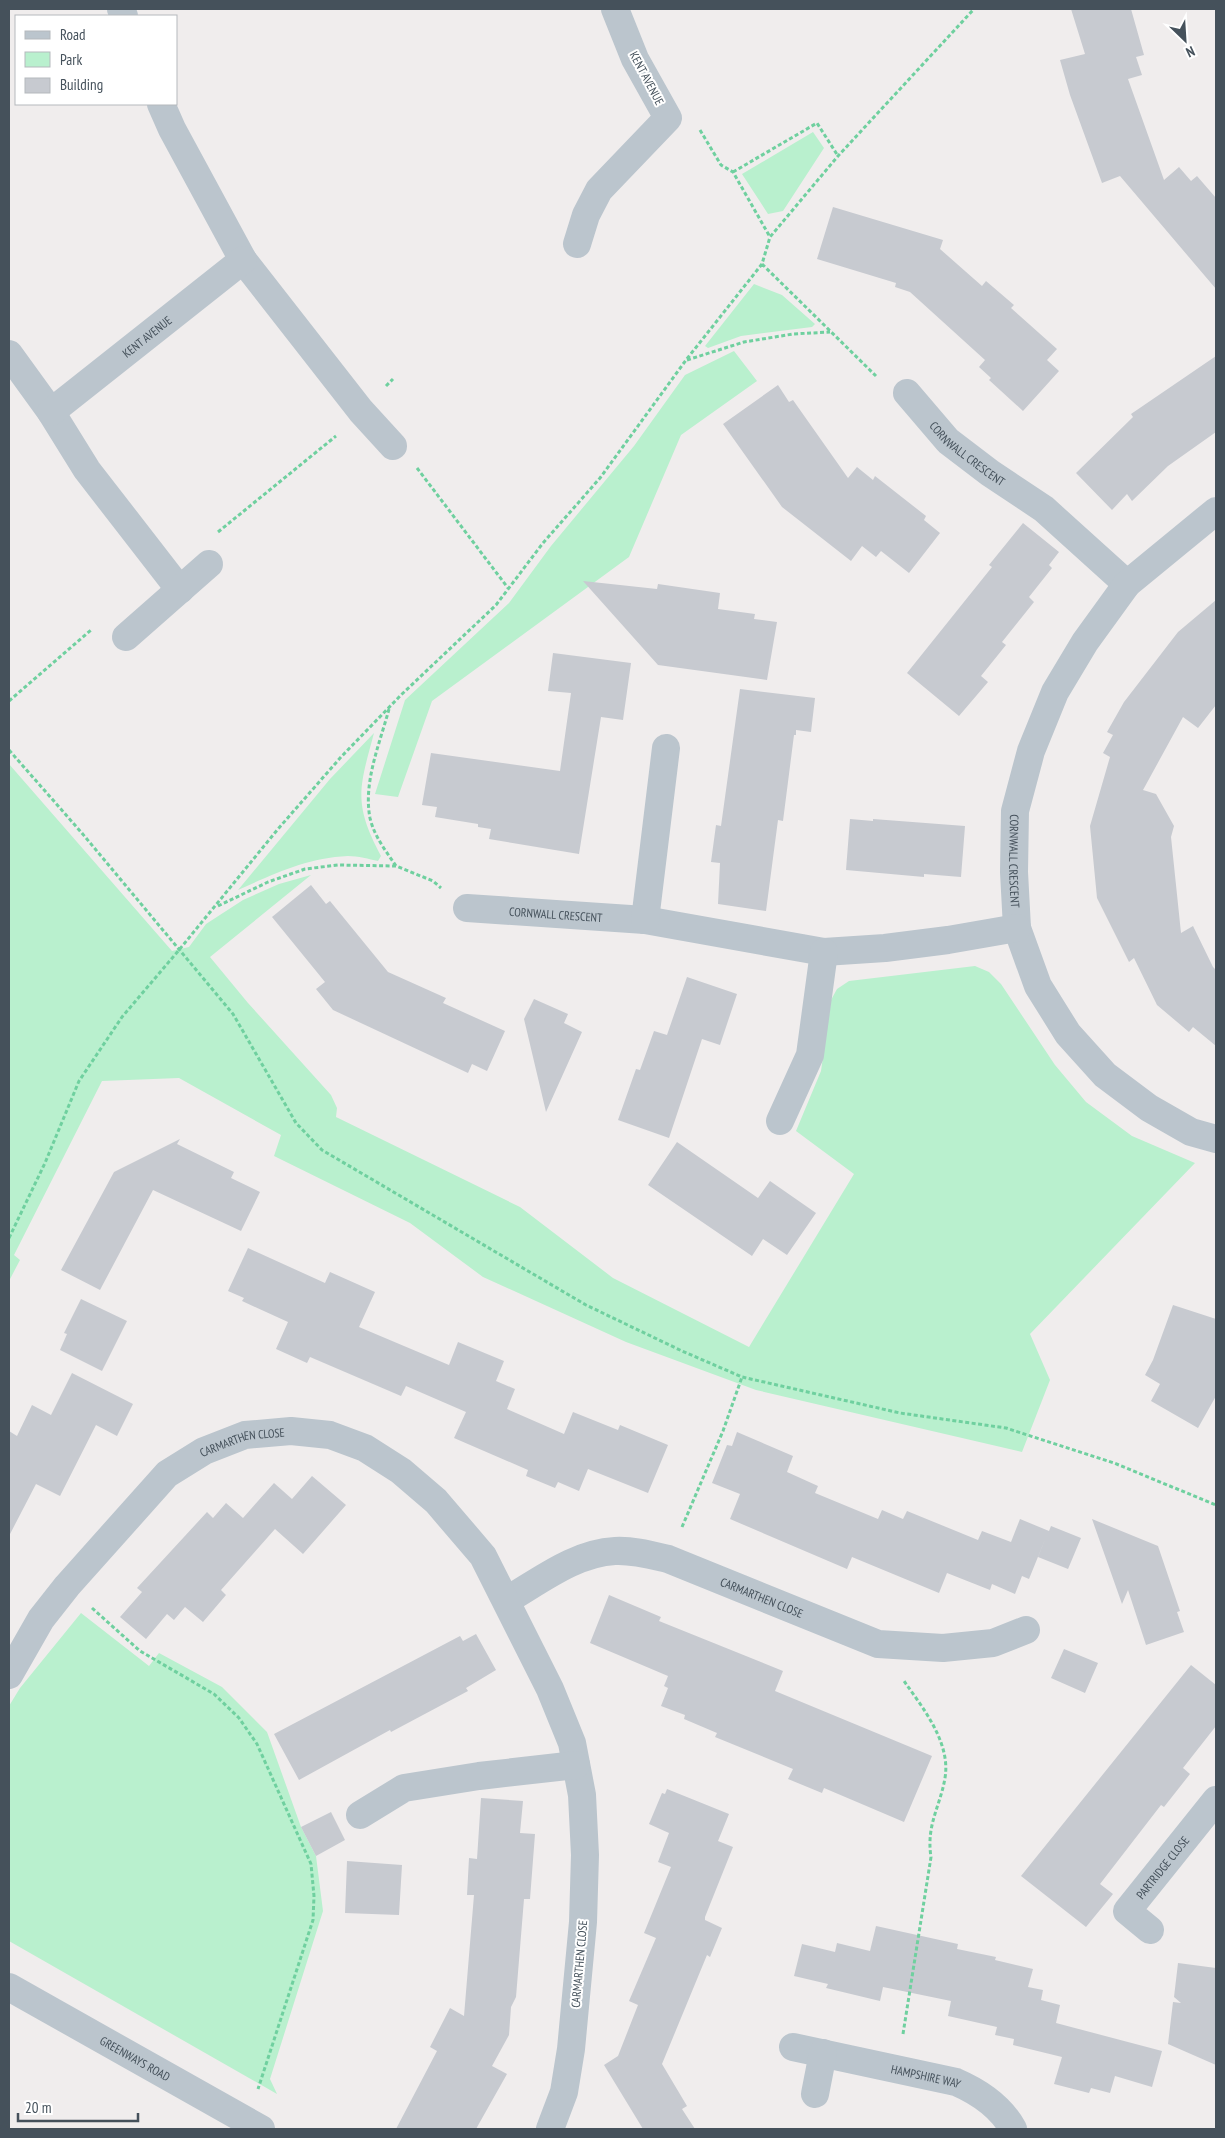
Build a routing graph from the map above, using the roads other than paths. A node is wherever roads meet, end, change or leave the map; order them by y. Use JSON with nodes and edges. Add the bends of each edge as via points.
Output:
{"nodes":[{"id":1,"x":616,"y":9,"type":"edge"},
{"id":2,"x":161,"y":105,"type":"edge"},
{"id":3,"x":576,"y":244,"type":"dead end"},
{"id":4,"x":243,"y":260,"type":"junction"},
{"id":5,"x":9,"y":354,"type":"edge"},
{"id":6,"x":907,"y":393,"type":"road end"},
{"id":7,"x":51,"y":412,"type":"junction"},
{"id":8,"x":394,"y":446,"type":"road end"},
{"id":9,"x":1216,"y":511,"type":"edge"},
{"id":10,"x":209,"y":564,"type":"road end"},
{"id":11,"x":1127,"y":584,"type":"junction"},
{"id":12,"x":180,"y":590,"type":"junction"},
{"id":13,"x":126,"y":637,"type":"road end"},
{"id":14,"x":666,"y":748,"type":"dead end"},
{"id":15,"x":467,"y":908,"type":"road end"},
{"id":16,"x":645,"y":920,"type":"junction"},
{"id":17,"x":1017,"y":928,"type":"junction"},
{"id":18,"x":824,"y":952,"type":"junction"},
{"id":19,"x":780,"y":1121,"type":"dead end"},
{"id":20,"x":1216,"y":1139,"type":"edge"},
{"id":21,"x":507,"y":1600,"type":"junction"},
{"id":22,"x":1026,"y":1630,"type":"dead end"},
{"id":23,"x":9,"y":1674,"type":"edge"},
{"id":24,"x":576,"y":1765,"type":"junction"},
{"id":25,"x":1216,"y":1800,"type":"edge"},
{"id":26,"x":360,"y":1815,"type":"dead end"},
{"id":27,"x":1150,"y":1930,"type":"dead end"},
{"id":28,"x":9,"y":1987,"type":"edge"},
{"id":29,"x":793,"y":2047,"type":"dead end"},
{"id":30,"x":823,"y":2053,"type":"junction"},
{"id":31,"x":815,"y":2094,"type":"dead end"},
{"id":32,"x":254,"y":2126,"type":"edge"},
{"id":33,"x":550,"y":2129,"type":"edge"},
{"id":34,"x":1013,"y":2129,"type":"edge"}],
"edges":[{"from":1,"to":3,"type":"street","name":"KENT AVENUE","via":[[635,60],[668,118],[599,190]]},
{"from":2,"to":4,"type":"street"},
{"from":4,"to":7,"type":"street","name":"KENT AVENUE"},
{"from":4,"to":8,"type":"street","via":[[361,411]]},
{"from":5,"to":7,"type":"street"},
{"from":6,"to":11,"type":"street","name":"CORNWALL CRESCENT","via":[[948,440],[1044,509]]},
{"from":7,"to":12,"type":"street","via":[[87,470]]},
{"from":9,"to":11,"type":"street","name":"CORNWALL CRESCENT"},
{"from":10,"to":12,"type":"street"},
{"from":11,"to":17,"type":"street","name":"CORNWALL CRESCENT","via":[[1085,642],[1055,692],[1031,751],[1014,812]]},
{"from":12,"to":13,"type":"street"},
{"from":14,"to":16,"type":"street"},
{"from":15,"to":16,"type":"street","name":"CORNWALL CRESCENT"},
{"from":16,"to":18,"type":"street","name":"CORNWALL CRESCENT"},
{"from":17,"to":18,"type":"street","name":"CORNWALL CRESCENT","via":[[903,946]]},
{"from":17,"to":20,"type":"street","name":"CORNWALL CRESCENT","via":[[1038,986],[1068,1034],[1105,1075],[1149,1108],[1191,1132]]},
{"from":18,"to":19,"type":"street","via":[[810,1055]]},
{"from":21,"to":22,"type":"street","name":"CARMARTHEN CLOSE","via":[[588,1555],[641,1552],[668,1559],[878,1644],[951,1647],[993,1643]]},
{"from":21,"to":23,"type":"street","name":"CARMARTHEN CLOSE","via":[[483,1556],[436,1501],[401,1470],[365,1448],[330,1435],[291,1431],[245,1435],[204,1450],[167,1474],[67,1586],[41,1619]]},
{"from":21,"to":24,"type":"street","name":"CARMARTHEN CLOSE","via":[[550,1689],[572,1744]]},
{"from":24,"to":26,"type":"street","via":[[404,1788]]},
{"from":24,"to":33,"type":"street","name":"CARMARTHEN CLOSE","via":[[582,1795],[586,1855],[583,1922],[571,2049],[564,2092]]},
{"from":25,"to":27,"type":"street","name":"PARTRIDGE CLOSE","via":[[1127,1911]]},
{"from":28,"to":32,"type":"street","name":"GREENWAYS ROAD"},
{"from":29,"to":30,"type":"street","name":"HAMPSHIRE WAY"},
{"from":30,"to":31,"type":"street"},
{"from":30,"to":34,"type":"street","name":"HAMPSHIRE WAY","via":[[956,2082],[977,2091]]}]}
